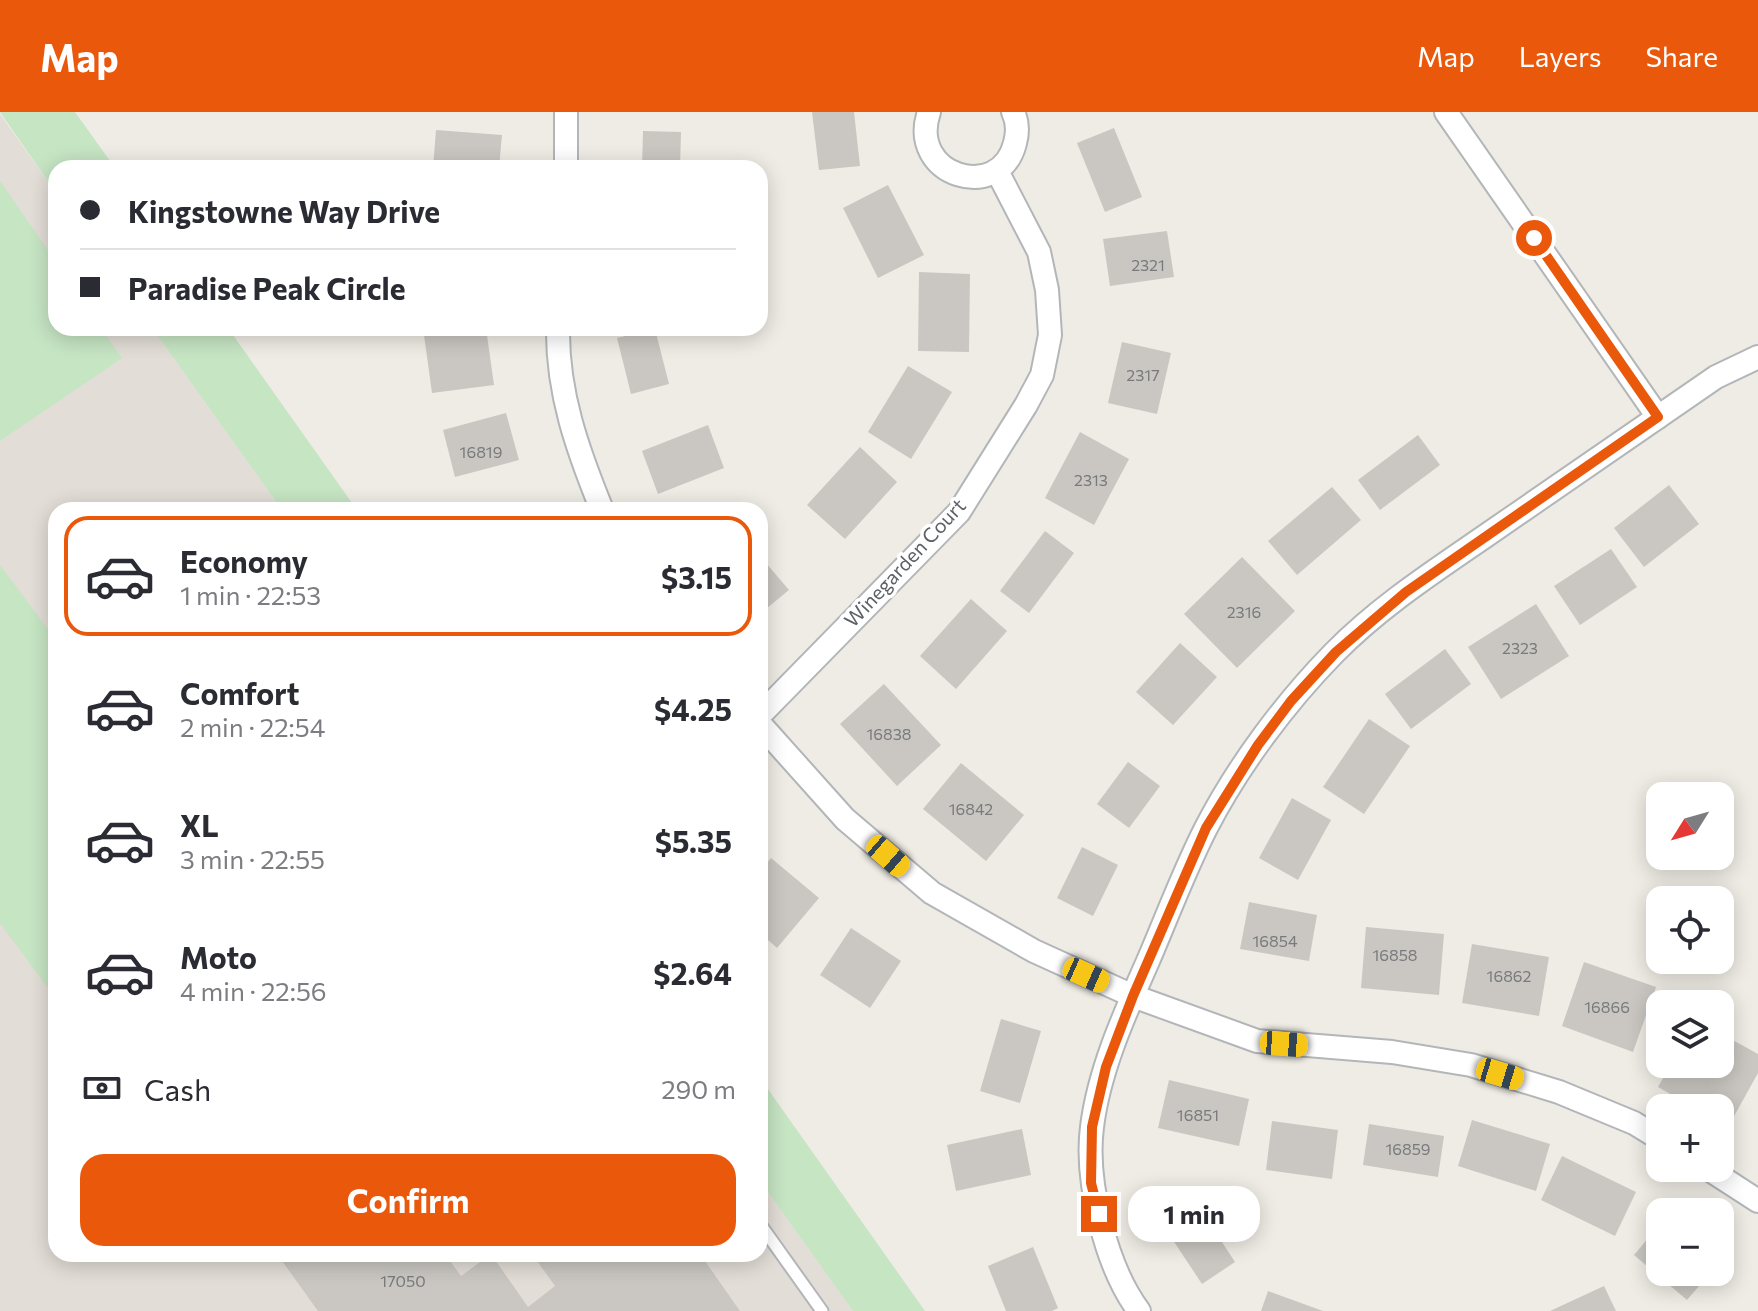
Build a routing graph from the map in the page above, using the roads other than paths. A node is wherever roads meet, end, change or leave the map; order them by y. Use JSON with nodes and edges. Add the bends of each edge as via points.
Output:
{"nodes":[{"id":1,"x":566,"y":112,"type":"edge"},
{"id":2,"x":929,"y":112,"type":"edge"},
{"id":3,"x":1013,"y":112,"type":"edge"},
{"id":4,"x":1446,"y":112,"type":"edge"},
{"id":5,"x":566,"y":160,"type":"edge"},
{"id":6,"x":997,"y":171,"type":"junction"},
{"id":7,"x":558,"y":336,"type":"edge"},
{"id":8,"x":1758,"y":357,"type":"edge"},
{"id":9,"x":1658,"y":417,"type":"junction"},
{"id":10,"x":599,"y":502,"type":"edge"},
{"id":11,"x":768,"y":707,"type":"edge"},
{"id":12,"x":768,"y":733,"type":"edge"},
{"id":13,"x":1133,"y":996,"type":"junction"},
{"id":14,"x":1646,"y":1130,"type":"edge"},
{"id":15,"x":1729,"y":1182,"type":"edge"},
{"id":16,"x":1758,"y":1201,"type":"edge"},
{"id":17,"x":768,"y":1235,"type":"edge"},
{"id":18,"x":822,"y":1311,"type":"edge"},
{"id":19,"x":1139,"y":1311,"type":"edge"}],
"edges":[{"from":1,"to":5,"type":"street"},
{"from":2,"to":6,"type":"street","via":[[927,146],[935,160],[965,178]]},
{"from":3,"to":6,"type":"street","via":[[1014,149]]},
{"from":4,"to":9,"type":"street"},
{"from":6,"to":11,"type":"street","name":"Winegarden Court","via":[[1039,252],[1050,335],[1042,375],[959,512]]},
{"from":7,"to":10,"type":"street","via":[[575,443]]},
{"from":8,"to":9,"type":"street","via":[[1716,377]]},
{"from":9,"to":13,"type":"street","via":[[1406,592],[1309,681],[1258,745],[1206,828]]},
{"from":12,"to":13,"type":"street","via":[[845,819],[932,893],[1034,951]]},
{"from":13,"to":14,"type":"street","via":[[1257,1041],[1392,1052],[1471,1065],[1559,1092]]},
{"from":13,"to":19,"type":"street","via":[[1106,1067],[1092,1127],[1091,1183],[1108,1245]]},
{"from":15,"to":16,"type":"street"},
{"from":17,"to":18,"type":"lane"}]}
